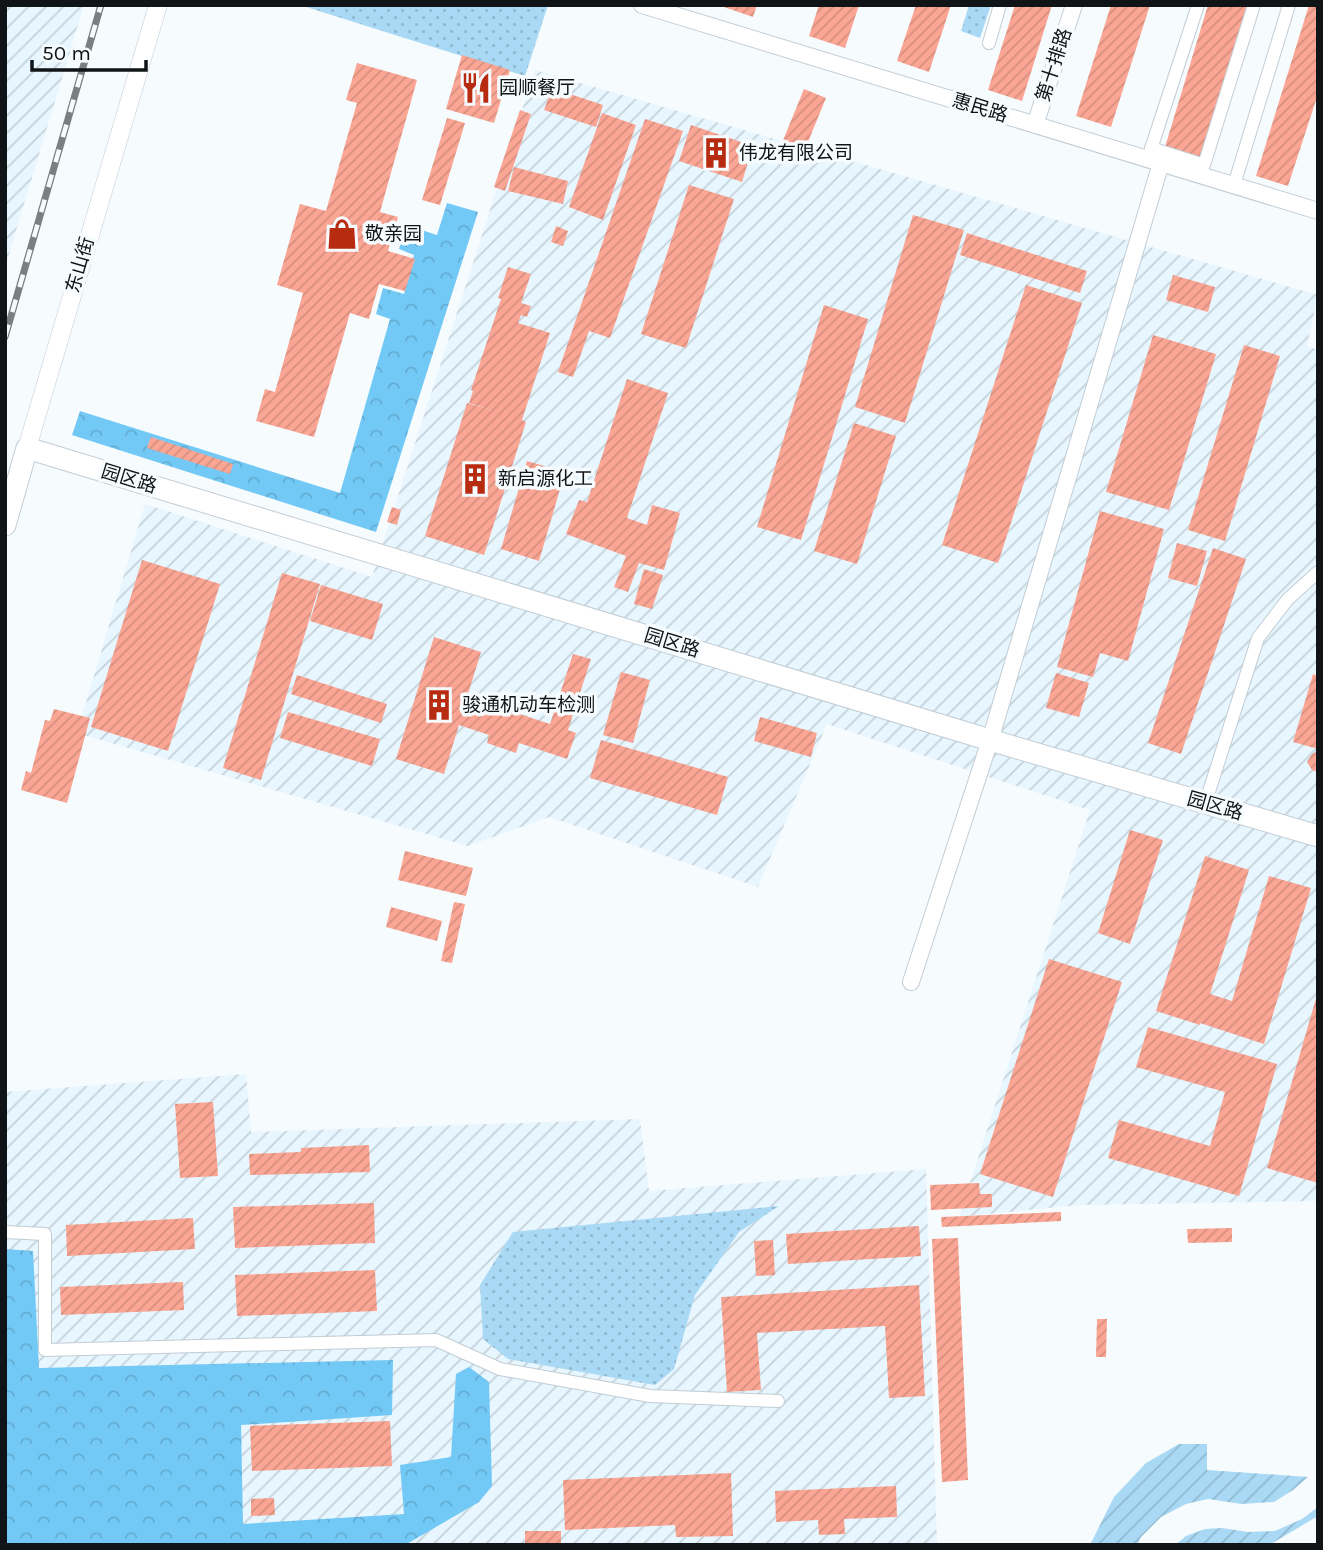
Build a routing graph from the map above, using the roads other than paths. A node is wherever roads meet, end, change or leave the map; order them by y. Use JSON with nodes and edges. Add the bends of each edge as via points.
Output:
{"nodes":[{"id":1,"x":158,"y":5,"type":"edge"},
{"id":2,"x":642,"y":5,"type":"edge"},
{"id":3,"x":1000,"y":5,"type":"edge"},
{"id":4,"x":1074,"y":5,"type":"edge"},
{"id":5,"x":1198,"y":5,"type":"edge"},
{"id":6,"x":1254,"y":5,"type":"edge"},
{"id":7,"x":1289,"y":5,"type":"edge"},
{"id":8,"x":989,"y":43,"type":"dead end"},
{"id":9,"x":1035,"y":125,"type":"junction"},
{"id":10,"x":1154,"y":157,"type":"junction"},
{"id":11,"x":1234,"y":185,"type":"junction"},
{"id":12,"x":1318,"y":211,"type":"edge"},
{"id":13,"x":27,"y":448,"type":"junction"},
{"id":14,"x":5,"y":525,"type":"edge"},
{"id":15,"x":1318,"y":572,"type":"edge"},
{"id":16,"x":990,"y":740,"type":"junction"},
{"id":17,"x":1205,"y":804,"type":"junction"},
{"id":18,"x":1318,"y":836,"type":"edge"},
{"id":19,"x":911,"y":982,"type":"dead end"},
{"id":20,"x":5,"y":1232,"type":"edge"},
{"id":21,"x":778,"y":1401,"type":"dead end"}],
"edges":[{"from":1,"to":13,"type":"main road","name":"东山街"},
{"from":2,"to":9,"type":"street","name":"惠民路"},
{"from":3,"to":8,"type":"street"},
{"from":4,"to":9,"type":"street","name":"第十排路"},
{"from":5,"to":10,"type":"street"},
{"from":6,"to":10,"type":"street","via":[[1204,165]]},
{"from":7,"to":11,"type":"street"},
{"from":9,"to":10,"type":"street","name":"惠民路"},
{"from":10,"to":11,"type":"street","name":"惠民路"},
{"from":10,"to":16,"type":"street"},
{"from":11,"to":12,"type":"street","name":"惠民路"},
{"from":13,"to":14,"type":"highway","name":"东山街"},
{"from":13,"to":16,"type":"highway","name":"园区路"},
{"from":15,"to":17,"type":"street","via":[[1288,599],[1258,638]]},
{"from":16,"to":17,"type":"highway","name":"园区路"},
{"from":16,"to":19,"type":"street"},
{"from":17,"to":18,"type":"highway","name":"园区路"},
{"from":20,"to":21,"type":"street","via":[[45,1234],[45,1350],[436,1340],[500,1369],[650,1396]]}]}
